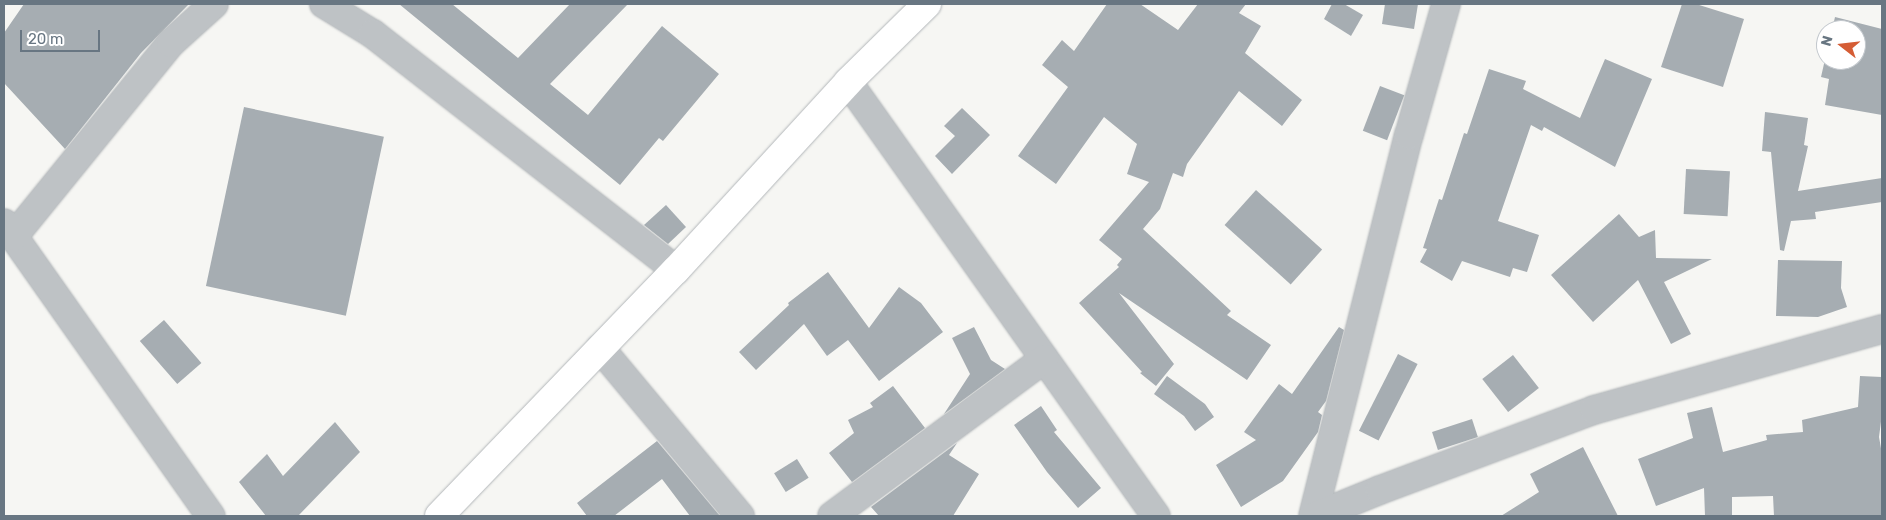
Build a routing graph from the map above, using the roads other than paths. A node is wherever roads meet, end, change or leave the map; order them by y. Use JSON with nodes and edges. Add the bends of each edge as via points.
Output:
{"nodes":[{"id":1,"x":214,"y":4,"type":"edge"},
{"id":2,"x":324,"y":4,"type":"edge"},
{"id":3,"x":927,"y":4,"type":"edge"},
{"id":4,"x":1446,"y":4,"type":"edge"},
{"id":5,"x":848,"y":82,"type":"junction"},
{"id":6,"x":9,"y":230,"type":"edge"},
{"id":7,"x":676,"y":270,"type":"junction"},
{"id":8,"x":1882,"y":329,"type":"edge"},
{"id":9,"x":600,"y":348,"type":"junction"},
{"id":10,"x":1044,"y":359,"type":"junction"},
{"id":11,"x":211,"y":516,"type":"edge"},
{"id":12,"x":439,"y":516,"type":"edge"},
{"id":13,"x":740,"y":516,"type":"edge"},
{"id":14,"x":832,"y":516,"type":"edge"},
{"id":15,"x":1156,"y":516,"type":"edge"},
{"id":16,"x":1315,"y":516,"type":"edge"}],
"edges":[{"from":1,"to":6,"type":"street","via":[[171,43]]},
{"from":2,"to":7,"type":"street","via":[[373,34]]},
{"from":3,"to":5,"type":"main road"},
{"from":4,"to":16,"type":"street","via":[[1409,135]]},
{"from":5,"to":7,"type":"main road"},
{"from":5,"to":10,"type":"street"},
{"from":6,"to":11,"type":"street"},
{"from":7,"to":9,"type":"main road"},
{"from":8,"to":16,"type":"street","via":[[1594,410]]},
{"from":9,"to":12,"type":"main road"},
{"from":9,"to":13,"type":"street"},
{"from":10,"to":14,"type":"street"},
{"from":10,"to":15,"type":"street"}]}
